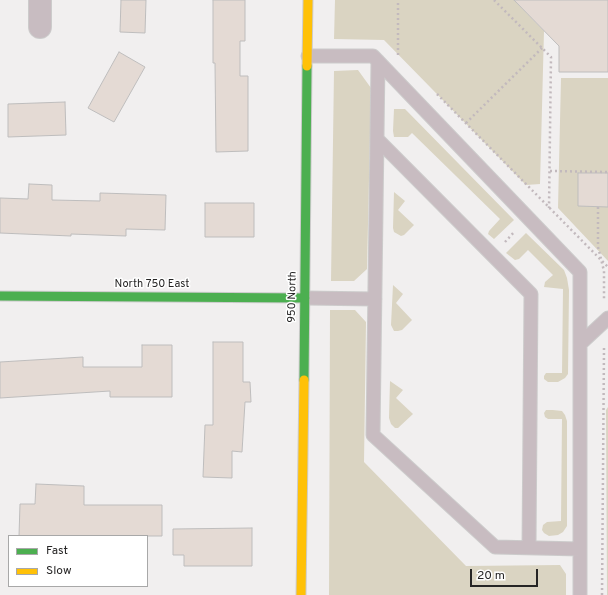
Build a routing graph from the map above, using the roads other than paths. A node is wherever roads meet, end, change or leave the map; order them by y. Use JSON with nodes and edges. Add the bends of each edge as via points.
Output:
{"nodes":[{"id":1,"x":40,"y":0,"type":"edge"},
{"id":2,"x":308,"y":0,"type":"edge"},
{"id":3,"x":40,"y":27,"type":"dead end"},
{"id":4,"x":308,"y":56,"type":"junction"},
{"id":5,"x":378,"y":61,"type":"junction"},
{"id":6,"x":377,"y":139,"type":"junction"},
{"id":7,"x":0,"y":296,"type":"edge"},
{"id":8,"x":305,"y":298,"type":"junction"},
{"id":9,"x":375,"y":300,"type":"junction"},
{"id":10,"x":606,"y":320,"type":"edge"},
{"id":11,"x":580,"y":344,"type":"junction"},
{"id":12,"x":529,"y":548,"type":"junction"},
{"id":13,"x":580,"y":549,"type":"junction"},
{"id":14,"x":301,"y":595,"type":"edge"},
{"id":15,"x":580,"y":595,"type":"edge"}],
"edges":[{"from":1,"to":3,"type":"street"},
{"from":2,"to":4,"type":"street","name":"950 North"},
{"from":4,"to":5,"type":"lane","via":[[373,56]]},
{"from":4,"to":8,"type":"street","name":"950 North"},
{"from":5,"to":6,"type":"lane"},
{"from":5,"to":11,"type":"lane","via":[[580,272]]},
{"from":6,"to":9,"type":"lane"},
{"from":6,"to":12,"type":"lane","via":[[531,294]]},
{"from":7,"to":8,"type":"street","name":"North 750 East"},
{"from":8,"to":9,"type":"lane"},
{"from":8,"to":14,"type":"street","name":"950 North"},
{"from":9,"to":12,"type":"lane","via":[[374,435],[495,547]]},
{"from":10,"to":11,"type":"lane"},
{"from":11,"to":13,"type":"lane"},
{"from":12,"to":13,"type":"lane"},
{"from":13,"to":15,"type":"lane"}]}
